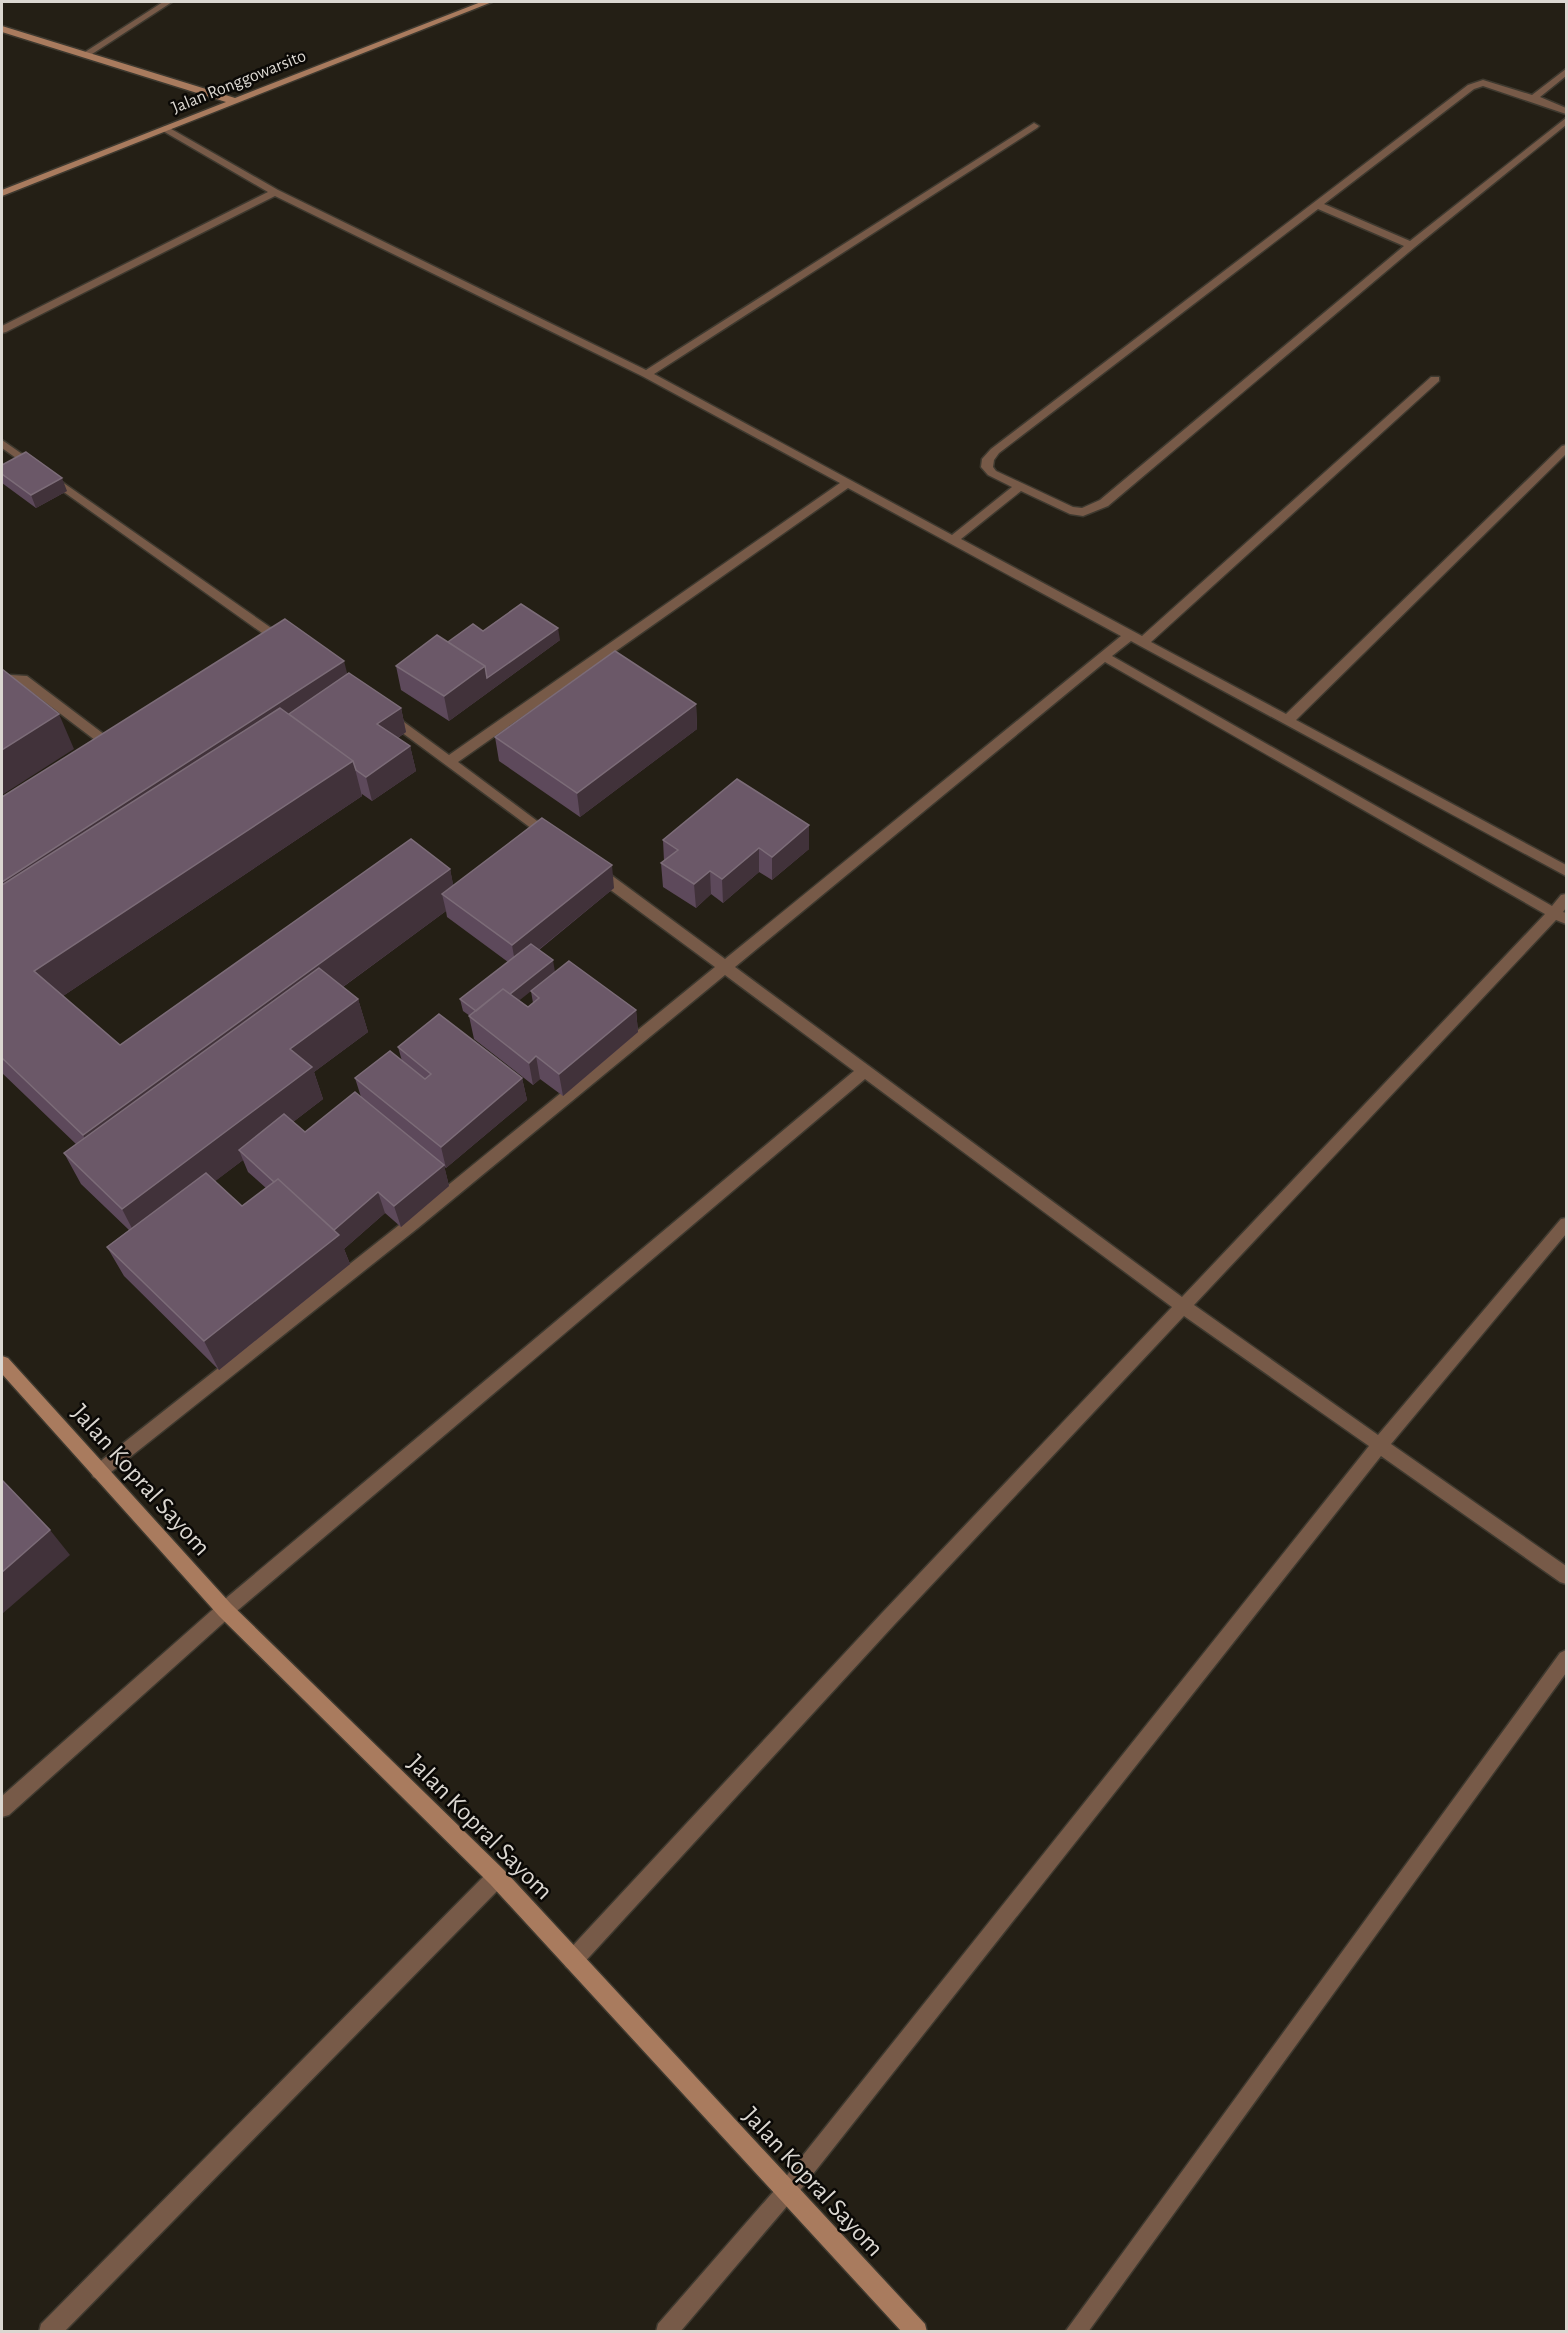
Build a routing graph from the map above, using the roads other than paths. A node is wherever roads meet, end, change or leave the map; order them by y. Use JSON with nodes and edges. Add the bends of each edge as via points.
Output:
{"nodes":[{"id":1,"x":168,"y":2,"type":"edge"},
{"id":2,"x":488,"y":2,"type":"edge"},
{"id":3,"x":2,"y":29,"type":"edge"},
{"id":4,"x":86,"y":54,"type":"junction"},
{"id":5,"x":1566,"y":72,"type":"edge"},
{"id":6,"x":1533,"y":98,"type":"junction"},
{"id":7,"x":234,"y":101,"type":"junction"},
{"id":8,"x":1566,"y":111,"type":"edge"},
{"id":9,"x":1566,"y":121,"type":"edge"},
{"id":10,"x":1034,"y":126,"type":"dead end"},
{"id":11,"x":166,"y":129,"type":"junction"},
{"id":12,"x":274,"y":192,"type":"junction"},
{"id":13,"x":2,"y":193,"type":"edge"},
{"id":14,"x":1318,"y":205,"type":"junction"},
{"id":15,"x":1411,"y":245,"type":"junction"},
{"id":16,"x":2,"y":330,"type":"edge"},
{"id":17,"x":646,"y":374,"type":"junction"},
{"id":18,"x":1435,"y":379,"type":"dead end"},
{"id":19,"x":2,"y":442,"type":"edge"},
{"id":20,"x":1566,"y":448,"type":"edge"},
{"id":21,"x":848,"y":483,"type":"junction"},
{"id":22,"x":1020,"y":486,"type":"junction"},
{"id":23,"x":954,"y":539,"type":"junction"},
{"id":24,"x":1137,"y":638,"type":"junction"},
{"id":25,"x":294,"y":650,"type":"edge"},
{"id":26,"x":1104,"y":657,"type":"junction"},
{"id":27,"x":2,"y":683,"type":"edge"},
{"id":28,"x":382,"y":712,"type":"edge"},
{"id":29,"x":1288,"y":720,"type":"junction"},
{"id":30,"x":83,"y":759,"type":"edge"},
{"id":31,"x":450,"y":760,"type":"junction"},
{"id":32,"x":558,"y":843,"type":"edge"},
{"id":33,"x":586,"y":864,"type":"edge"},
{"id":34,"x":1566,"y":871,"type":"edge"},
{"id":35,"x":1566,"y":899,"type":"edge"},
{"id":36,"x":1560,"y":916,"type":"edge"},
{"id":37,"x":724,"y":969,"type":"junction"},
{"id":38,"x":863,"y":1072,"type":"junction"},
{"id":39,"x":1566,"y":1224,"type":"edge"},
{"id":40,"x":1181,"y":1305,"type":"junction"},
{"id":41,"x":2,"y":1363,"type":"edge"},
{"id":42,"x":1379,"y":1446,"type":"junction"},
{"id":43,"x":99,"y":1472,"type":"junction"},
{"id":44,"x":1566,"y":1576,"type":"edge"},
{"id":45,"x":225,"y":1610,"type":"junction"},
{"id":46,"x":1566,"y":1659,"type":"edge"},
{"id":47,"x":2,"y":1808,"type":"edge"},
{"id":48,"x":497,"y":1877,"type":"junction"},
{"id":49,"x":573,"y":1960,"type":"junction"},
{"id":50,"x":787,"y":2192,"type":"junction"},
{"id":51,"x":49,"y":2331,"type":"edge"},
{"id":52,"x":666,"y":2331,"type":"edge"},
{"id":53,"x":917,"y":2331,"type":"edge"},
{"id":54,"x":1075,"y":2331,"type":"edge"}],
"edges":[{"from":1,"to":4,"type":"street"},
{"from":2,"to":7,"type":"street","name":"Jalan Ronggowarsito"},
{"from":3,"to":4,"type":"street"},
{"from":4,"to":7,"type":"street"},
{"from":5,"to":6,"type":"street"},
{"from":6,"to":8,"type":"street"},
{"from":6,"to":14,"type":"street","via":[[1483,83],[1471,87]]},
{"from":7,"to":11,"type":"street","name":"Jalan Ronggowarsito"},
{"from":9,"to":15,"type":"street"},
{"from":10,"to":17,"type":"street"},
{"from":11,"to":12,"type":"street"},
{"from":11,"to":13,"type":"street","name":"Jalan Ronggowarsito"},
{"from":12,"to":16,"type":"street"},
{"from":12,"to":17,"type":"street"},
{"from":14,"to":15,"type":"street"},
{"from":14,"to":22,"type":"street","via":[[995,451],[987,467]]},
{"from":15,"to":22,"type":"street","via":[[1104,503],[1077,511]]},
{"from":17,"to":21,"type":"street"},
{"from":18,"to":24,"type":"street"},
{"from":19,"to":25,"type":"street"},
{"from":20,"to":29,"type":"street"},
{"from":21,"to":23,"type":"street"},
{"from":21,"to":31,"type":"street"},
{"from":22,"to":23,"type":"street"},
{"from":23,"to":24,"type":"street"},
{"from":24,"to":26,"type":"street"},
{"from":24,"to":29,"type":"street"},
{"from":26,"to":36,"type":"street"},
{"from":26,"to":37,"type":"street"},
{"from":27,"to":30,"type":"street","via":[[23,679],[101,738],[101,745]]},
{"from":28,"to":31,"type":"street"},
{"from":29,"to":34,"type":"street"},
{"from":31,"to":32,"type":"street"},
{"from":33,"to":37,"type":"street"},
{"from":35,"to":36,"type":"street"},
{"from":36,"to":40,"type":"street"},
{"from":37,"to":38,"type":"street"},
{"from":37,"to":43,"type":"street"},
{"from":38,"to":40,"type":"street"},
{"from":38,"to":45,"type":"street"},
{"from":39,"to":42,"type":"street"},
{"from":40,"to":42,"type":"street"},
{"from":40,"to":49,"type":"street"},
{"from":41,"to":43,"type":"street","name":"Jalan Kopral Sayom"},
{"from":42,"to":44,"type":"street"},
{"from":42,"to":50,"type":"street"},
{"from":43,"to":45,"type":"street","name":"Jalan Kopral Sayom"},
{"from":45,"to":47,"type":"street"},
{"from":45,"to":48,"type":"street","name":"Jalan Kopral Sayom"},
{"from":46,"to":54,"type":"street"},
{"from":48,"to":49,"type":"street","name":"Jalan Kopral Sayom"},
{"from":48,"to":51,"type":"street"},
{"from":49,"to":50,"type":"street","name":"Jalan Kopral Sayom"},
{"from":50,"to":52,"type":"street"},
{"from":50,"to":53,"type":"street","name":"Jalan Kopral Sayom"}]}
